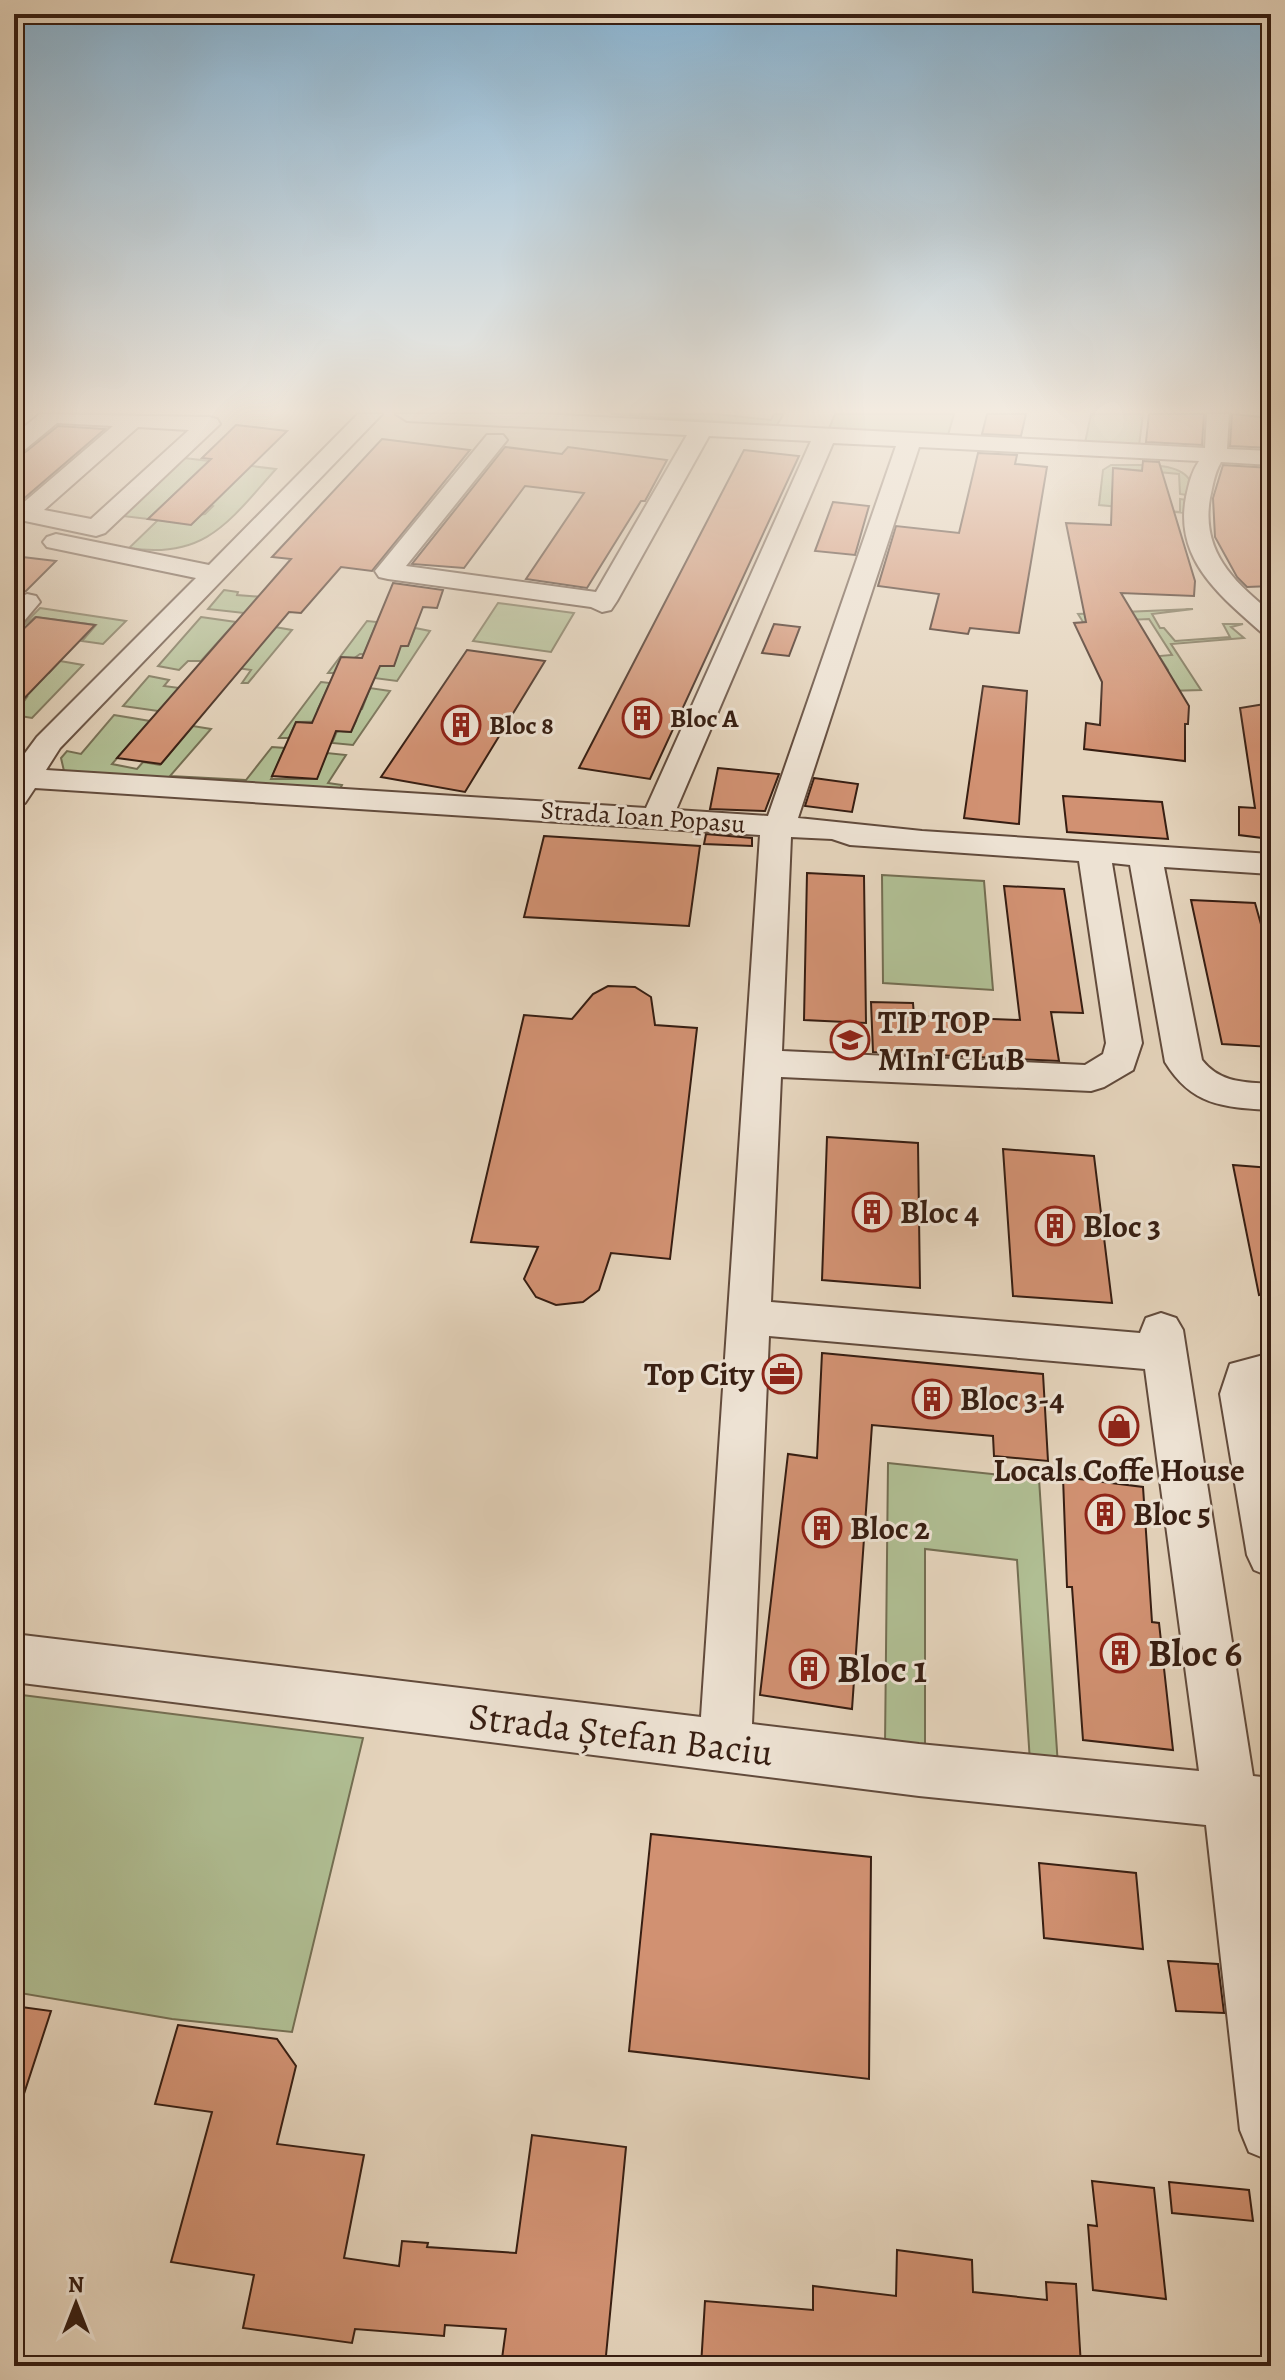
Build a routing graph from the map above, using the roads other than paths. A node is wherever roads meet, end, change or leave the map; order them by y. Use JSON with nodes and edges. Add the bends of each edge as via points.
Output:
{"nodes":[{"id":1,"x":57,"y":525,"type":"edge"},
{"id":2,"x":260,"y":525,"type":"edge"},
{"id":3,"x":426,"y":525,"type":"edge"},
{"id":4,"x":647,"y":525,"type":"edge"},
{"id":5,"x":773,"y":525,"type":"edge"},
{"id":6,"x":881,"y":525,"type":"edge"},
{"id":7,"x":1197,"y":525,"type":"edge"},
{"id":8,"x":14,"y":533,"type":"edge"},
{"id":9,"x":41,"y":539,"type":"junction"},
{"id":10,"x":212,"y":573,"type":"junction"},
{"id":11,"x":14,"y":601,"type":"edge"},
{"id":12,"x":14,"y":615,"type":"edge"},
{"id":13,"x":1271,"y":626,"type":"edge"},
{"id":14,"x":18,"y":784,"type":"edge"},
{"id":15,"x":657,"y":818,"type":"junction"},
{"id":16,"x":778,"y":826,"type":"junction"},
{"id":17,"x":1094,"y":851,"type":"junction"},
{"id":18,"x":1145,"y":855,"type":"junction"},
{"id":19,"x":1271,"y":864,"type":"edge"},
{"id":20,"x":763,"y":1063,"type":"junction"},
{"id":21,"x":1271,"y":1097,"type":"edge"},
{"id":22,"x":749,"y":1317,"type":"junction"},
{"id":23,"x":1271,"y":1371,"type":"edge"},
{"id":24,"x":1271,"y":1555,"type":"edge"},
{"id":25,"x":14,"y":1658,"type":"edge"},
{"id":26,"x":725,"y":1747,"type":"junction"},
{"id":27,"x":1250,"y":1803,"type":"edge"},
{"id":28,"x":1271,"y":2130,"type":"edge"}],
"edges":[{"from":1,"to":9,"type":"street"},
{"from":2,"to":10,"type":"street"},
{"from":3,"to":4,"type":"street","via":[[388,571],[603,602]]},
{"from":5,"to":15,"type":"street"},
{"from":6,"to":16,"type":"street"},
{"from":7,"to":13,"type":"street","via":[[1196,538],[1213,575]]},
{"from":8,"to":9,"type":"street"},
{"from":9,"to":10,"type":"street"},
{"from":10,"to":14,"type":"street","via":[[48,743]]},
{"from":11,"to":12,"type":"street","via":[[27,602]]},
{"from":14,"to":15,"type":"street","name":"Strada Ioan Popasu"},
{"from":15,"to":16,"type":"street","name":"Strada Ioan Popasu"},
{"from":16,"to":17,"type":"street","name":"Strada Ioan Popasu"},
{"from":16,"to":20,"type":"street"},
{"from":17,"to":18,"type":"street","name":"Strada Ioan Popasu"},
{"from":17,"to":20,"type":"street","via":[[1124,1043],[1120,1061],[1107,1070],[1091,1078]]},
{"from":18,"to":19,"type":"street","name":"Strada Ioan Popasu"},
{"from":18,"to":21,"type":"street","via":[[1184,1062],[1196,1081],[1216,1092]]},
{"from":20,"to":22,"type":"street"},
{"from":22,"to":26,"type":"street"},
{"from":22,"to":27,"type":"street","via":[[1162,1341]]},
{"from":23,"to":24,"type":"street","via":[[1246,1377],[1242,1394]]},
{"from":25,"to":26,"type":"street","name":"Strada Ștefan Baciu"},
{"from":26,"to":27,"type":"street","name":"Strada Ștefan Baciu"},
{"from":27,"to":28,"type":"street"}]}
